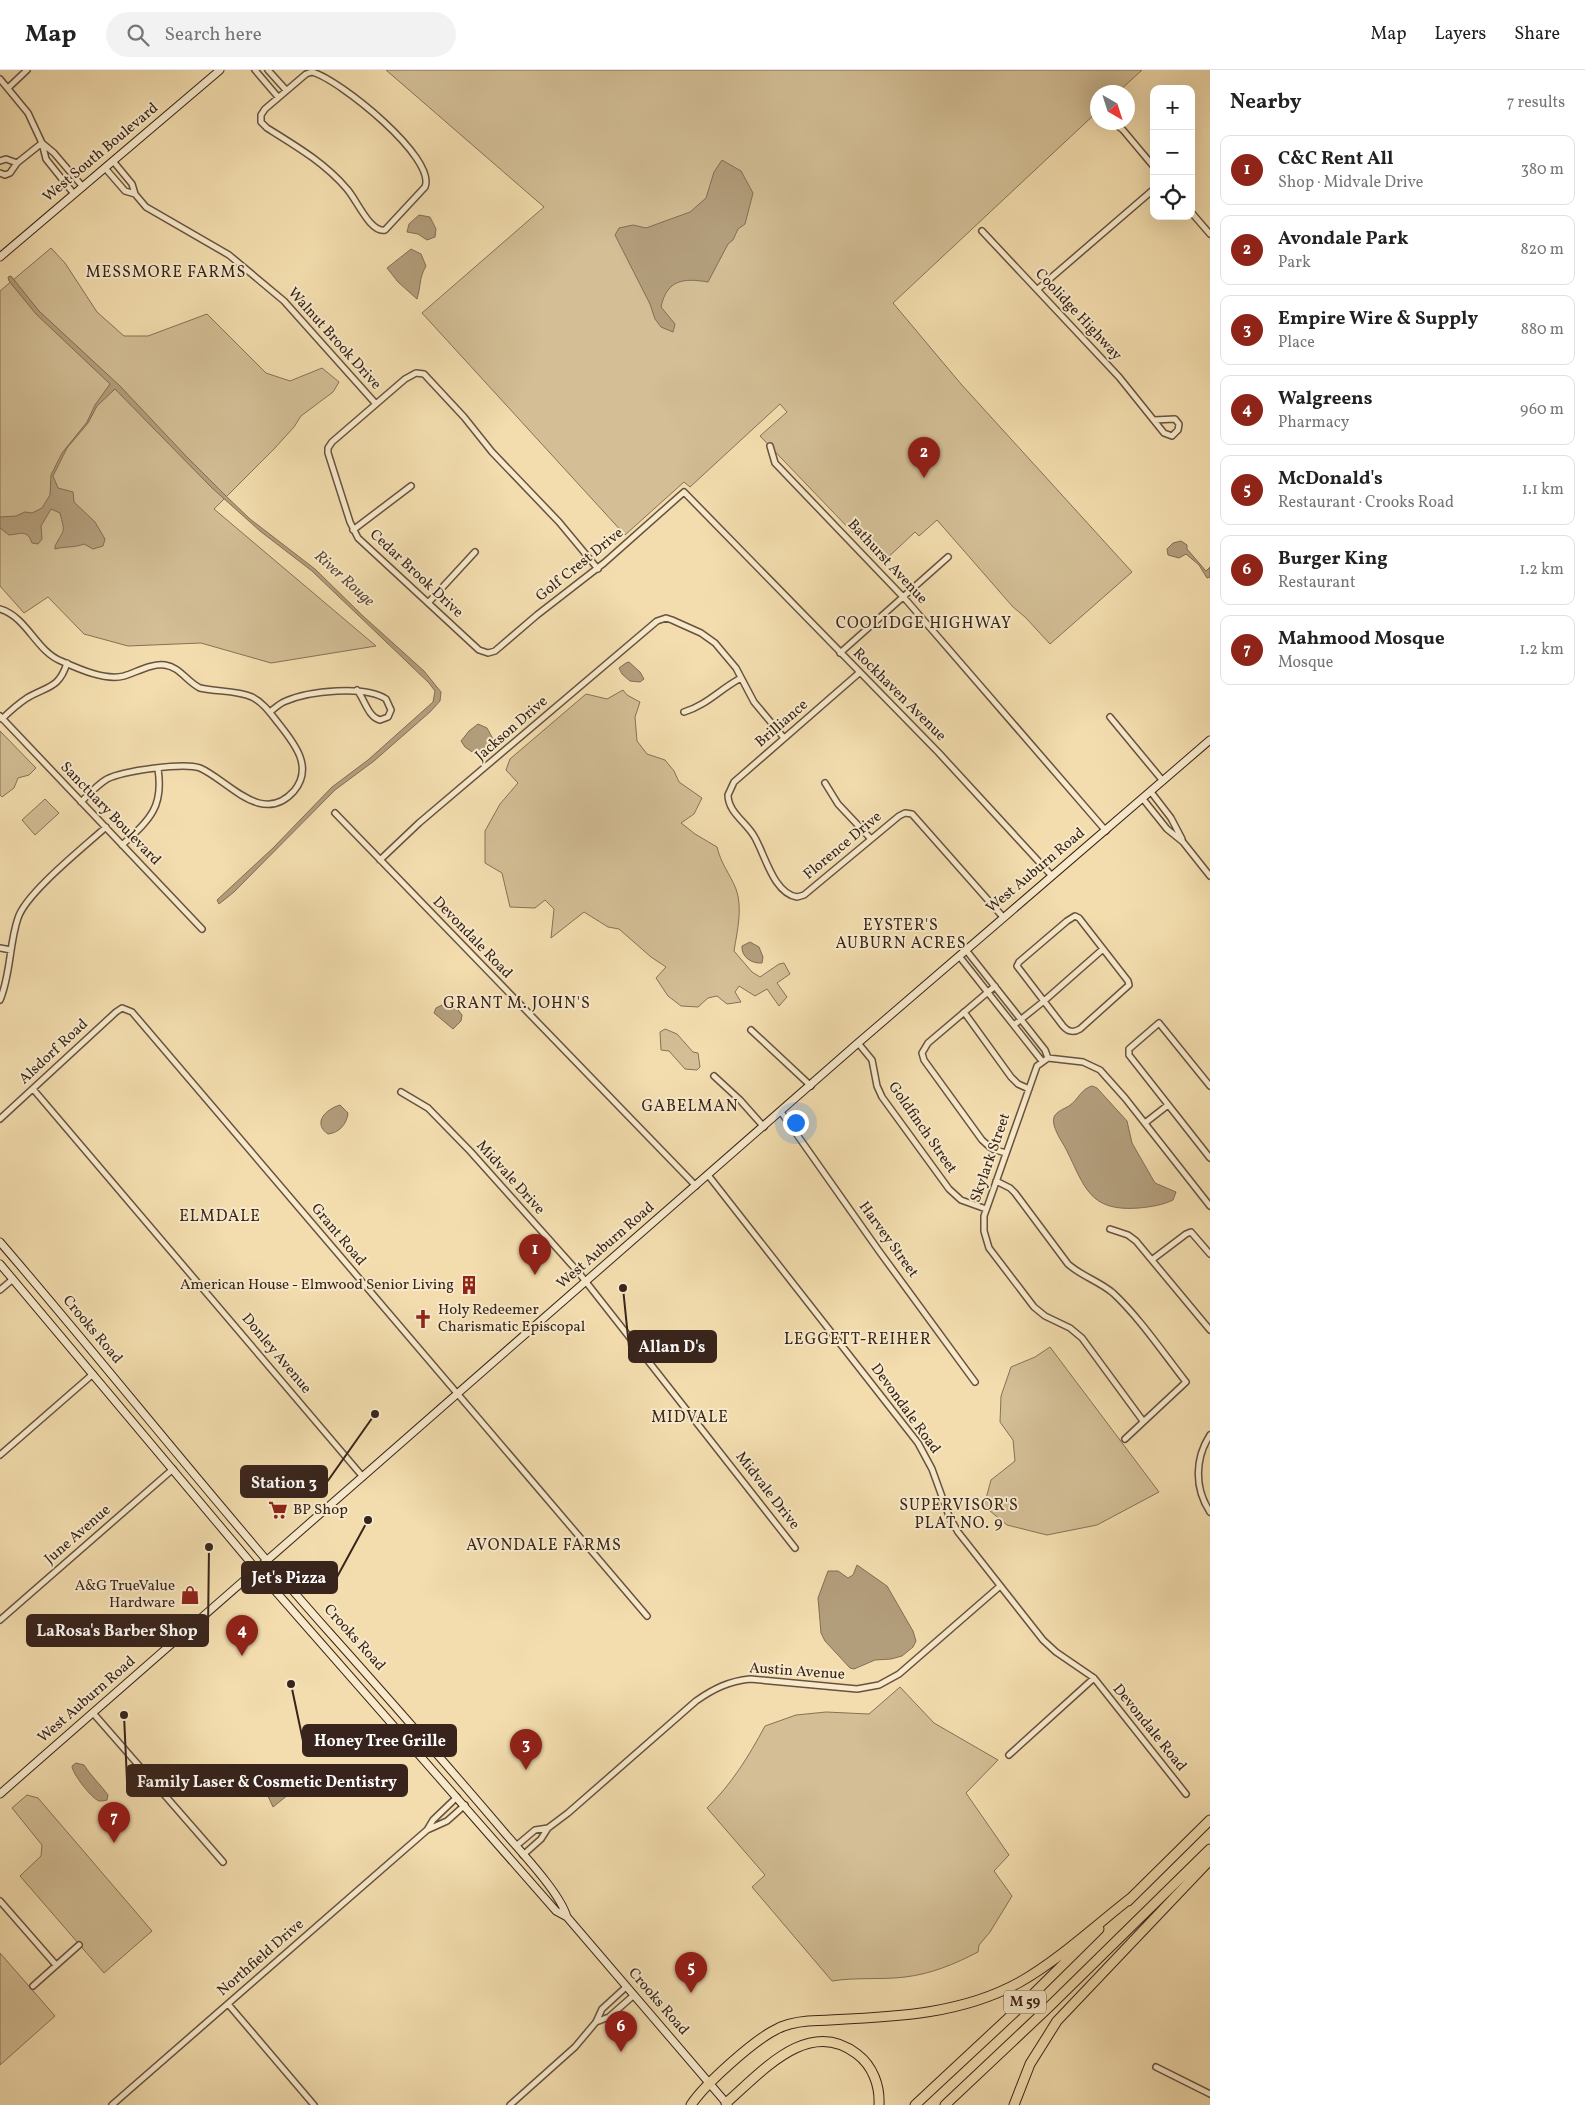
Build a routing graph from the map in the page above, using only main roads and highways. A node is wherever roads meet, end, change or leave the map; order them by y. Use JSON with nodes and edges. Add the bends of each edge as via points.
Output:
{"nodes":[{"id":1,"x":220,"y":70,"type":"edge"},
{"id":2,"x":0,"y":257,"type":"edge"},
{"id":3,"x":1210,"y":740,"type":"edge"},
{"id":4,"x":0,"y":1242,"type":"edge"},
{"id":5,"x":0,"y":1264,"type":"edge"},
{"id":6,"x":28,"y":1275,"type":"junction"},
{"id":7,"x":13,"y":1279,"type":"junction"},
{"id":8,"x":156,"y":1428,"type":"junction"},
{"id":9,"x":142,"y":1432,"type":"junction"},
{"id":10,"x":189,"y":1467,"type":"junction"},
{"id":11,"x":173,"y":1469,"type":"junction"},
{"id":12,"x":251,"y":1542,"type":"junction"},
{"id":13,"x":236,"y":1545,"type":"junction"},
{"id":14,"x":267,"y":1561,"type":"junction"},
{"id":15,"x":256,"y":1569,"type":"junction"},
{"id":16,"x":288,"y":1585,"type":"junction"},
{"id":17,"x":274,"y":1589,"type":"junction"},
{"id":18,"x":364,"y":1670,"type":"junction"},
{"id":19,"x":348,"y":1672,"type":"junction"},
{"id":20,"x":442,"y":1760,"type":"junction"},
{"id":21,"x":427,"y":1762,"type":"junction"},
{"id":22,"x":0,"y":1794,"type":"edge"},
{"id":23,"x":457,"y":1797,"type":"junction"},
{"id":24,"x":475,"y":1798,"type":"junction"},
{"id":25,"x":1210,"y":1820,"type":"edge"},
{"id":26,"x":1210,"y":1849,"type":"edge"},
{"id":27,"x":506,"y":1853,"type":"junction"},
{"id":28,"x":523,"y":1855,"type":"junction"},
{"id":29,"x":1210,"y":1860,"type":"edge"},
{"id":30,"x":1132,"y":1897,"type":"junction"},
{"id":31,"x":567,"y":1917,"type":"junction"},
{"id":32,"x":709,"y":2083,"type":"junction"},
{"id":33,"x":727,"y":2104,"type":"edge"},
{"id":34,"x":691,"y":2105,"type":"edge"},
{"id":35,"x":879,"y":2105,"type":"edge"},
{"id":36,"x":915,"y":2105,"type":"edge"},
{"id":37,"x":945,"y":2105,"type":"edge"},
{"id":38,"x":1014,"y":2105,"type":"edge"}],
"edges":[{"from":1,"to":2,"type":"main road","name":"West South Boulevard"},
{"from":3,"to":14,"type":"main road","name":"West Auburn Road","via":[[858,1043]]},
{"from":4,"to":6,"type":"main road","name":"Crooks Road"},
{"from":5,"to":7,"type":"main road","name":"Crooks Road"},
{"from":6,"to":7,"type":"main road","via":[[19,1272]]},
{"from":6,"to":8,"type":"main road","name":"Crooks Road"},
{"from":7,"to":9,"type":"main road","name":"Crooks Road"},
{"from":8,"to":9,"type":"main road","via":[[150,1433]]},
{"from":8,"to":10,"type":"main road","name":"Crooks Road"},
{"from":9,"to":11,"type":"main road","name":"Crooks Road"},
{"from":10,"to":11,"type":"main road","via":[[179,1462]]},
{"from":10,"to":12,"type":"main road","name":"Crooks Road"},
{"from":11,"to":13,"type":"main road","name":"Crooks Road"},
{"from":12,"to":13,"type":"main road"},
{"from":12,"to":14,"type":"main road","name":"Crooks Road"},
{"from":13,"to":15,"type":"main road","name":"Crooks Road"},
{"from":14,"to":15,"type":"main road","name":"West Auburn Road"},
{"from":14,"to":16,"type":"main road","name":"Crooks Road"},
{"from":15,"to":17,"type":"main road","name":"Crooks Road"},
{"from":15,"to":22,"type":"main road","name":"West Auburn Road"},
{"from":16,"to":17,"type":"main road","via":[[280,1584]]},
{"from":16,"to":18,"type":"main road","name":"Crooks Road"},
{"from":17,"to":19,"type":"main road","name":"Crooks Road"},
{"from":18,"to":19,"type":"main road","via":[[356,1676]]},
{"from":18,"to":20,"type":"main road","name":"Crooks Road"},
{"from":19,"to":21,"type":"main road","name":"Crooks Road"},
{"from":20,"to":21,"type":"main road","via":[[435,1766]]},
{"from":20,"to":24,"type":"main road","name":"Crooks Road"},
{"from":21,"to":23,"type":"main road","name":"Crooks Road"},
{"from":23,"to":24,"type":"main road","via":[[464,1793]]},
{"from":23,"to":27,"type":"main road","name":"Crooks Road"},
{"from":24,"to":28,"type":"main road","name":"Crooks Road"},
{"from":25,"to":30,"type":"highway","number":"M 59"},
{"from":26,"to":37,"type":"highway","number":"M 59"},
{"from":27,"to":28,"type":"main road","via":[[517,1858]]},
{"from":27,"to":31,"type":"main road","name":"Crooks Road","via":[[556,1911]]},
{"from":28,"to":31,"type":"main road","name":"Crooks Road","via":[[564,1905]]},
{"from":29,"to":38,"type":"highway","via":[[1057,2021],[1030,2064]]},
{"from":30,"to":32,"type":"highway","via":[[1043,1967],[999,1993],[928,2013],[789,2024],[761,2039]]},
{"from":30,"to":36,"type":"highway","number":"M 59"},
{"from":31,"to":32,"type":"main road","name":"Crooks Road"},
{"from":32,"to":33,"type":"main road","name":"Crooks Road"},
{"from":32,"to":34,"type":"highway"},
{"from":33,"to":35,"type":"highway","via":[[784,2054],[805,2043],[826,2041],[847,2047],[864,2060],[876,2079]]}]}
